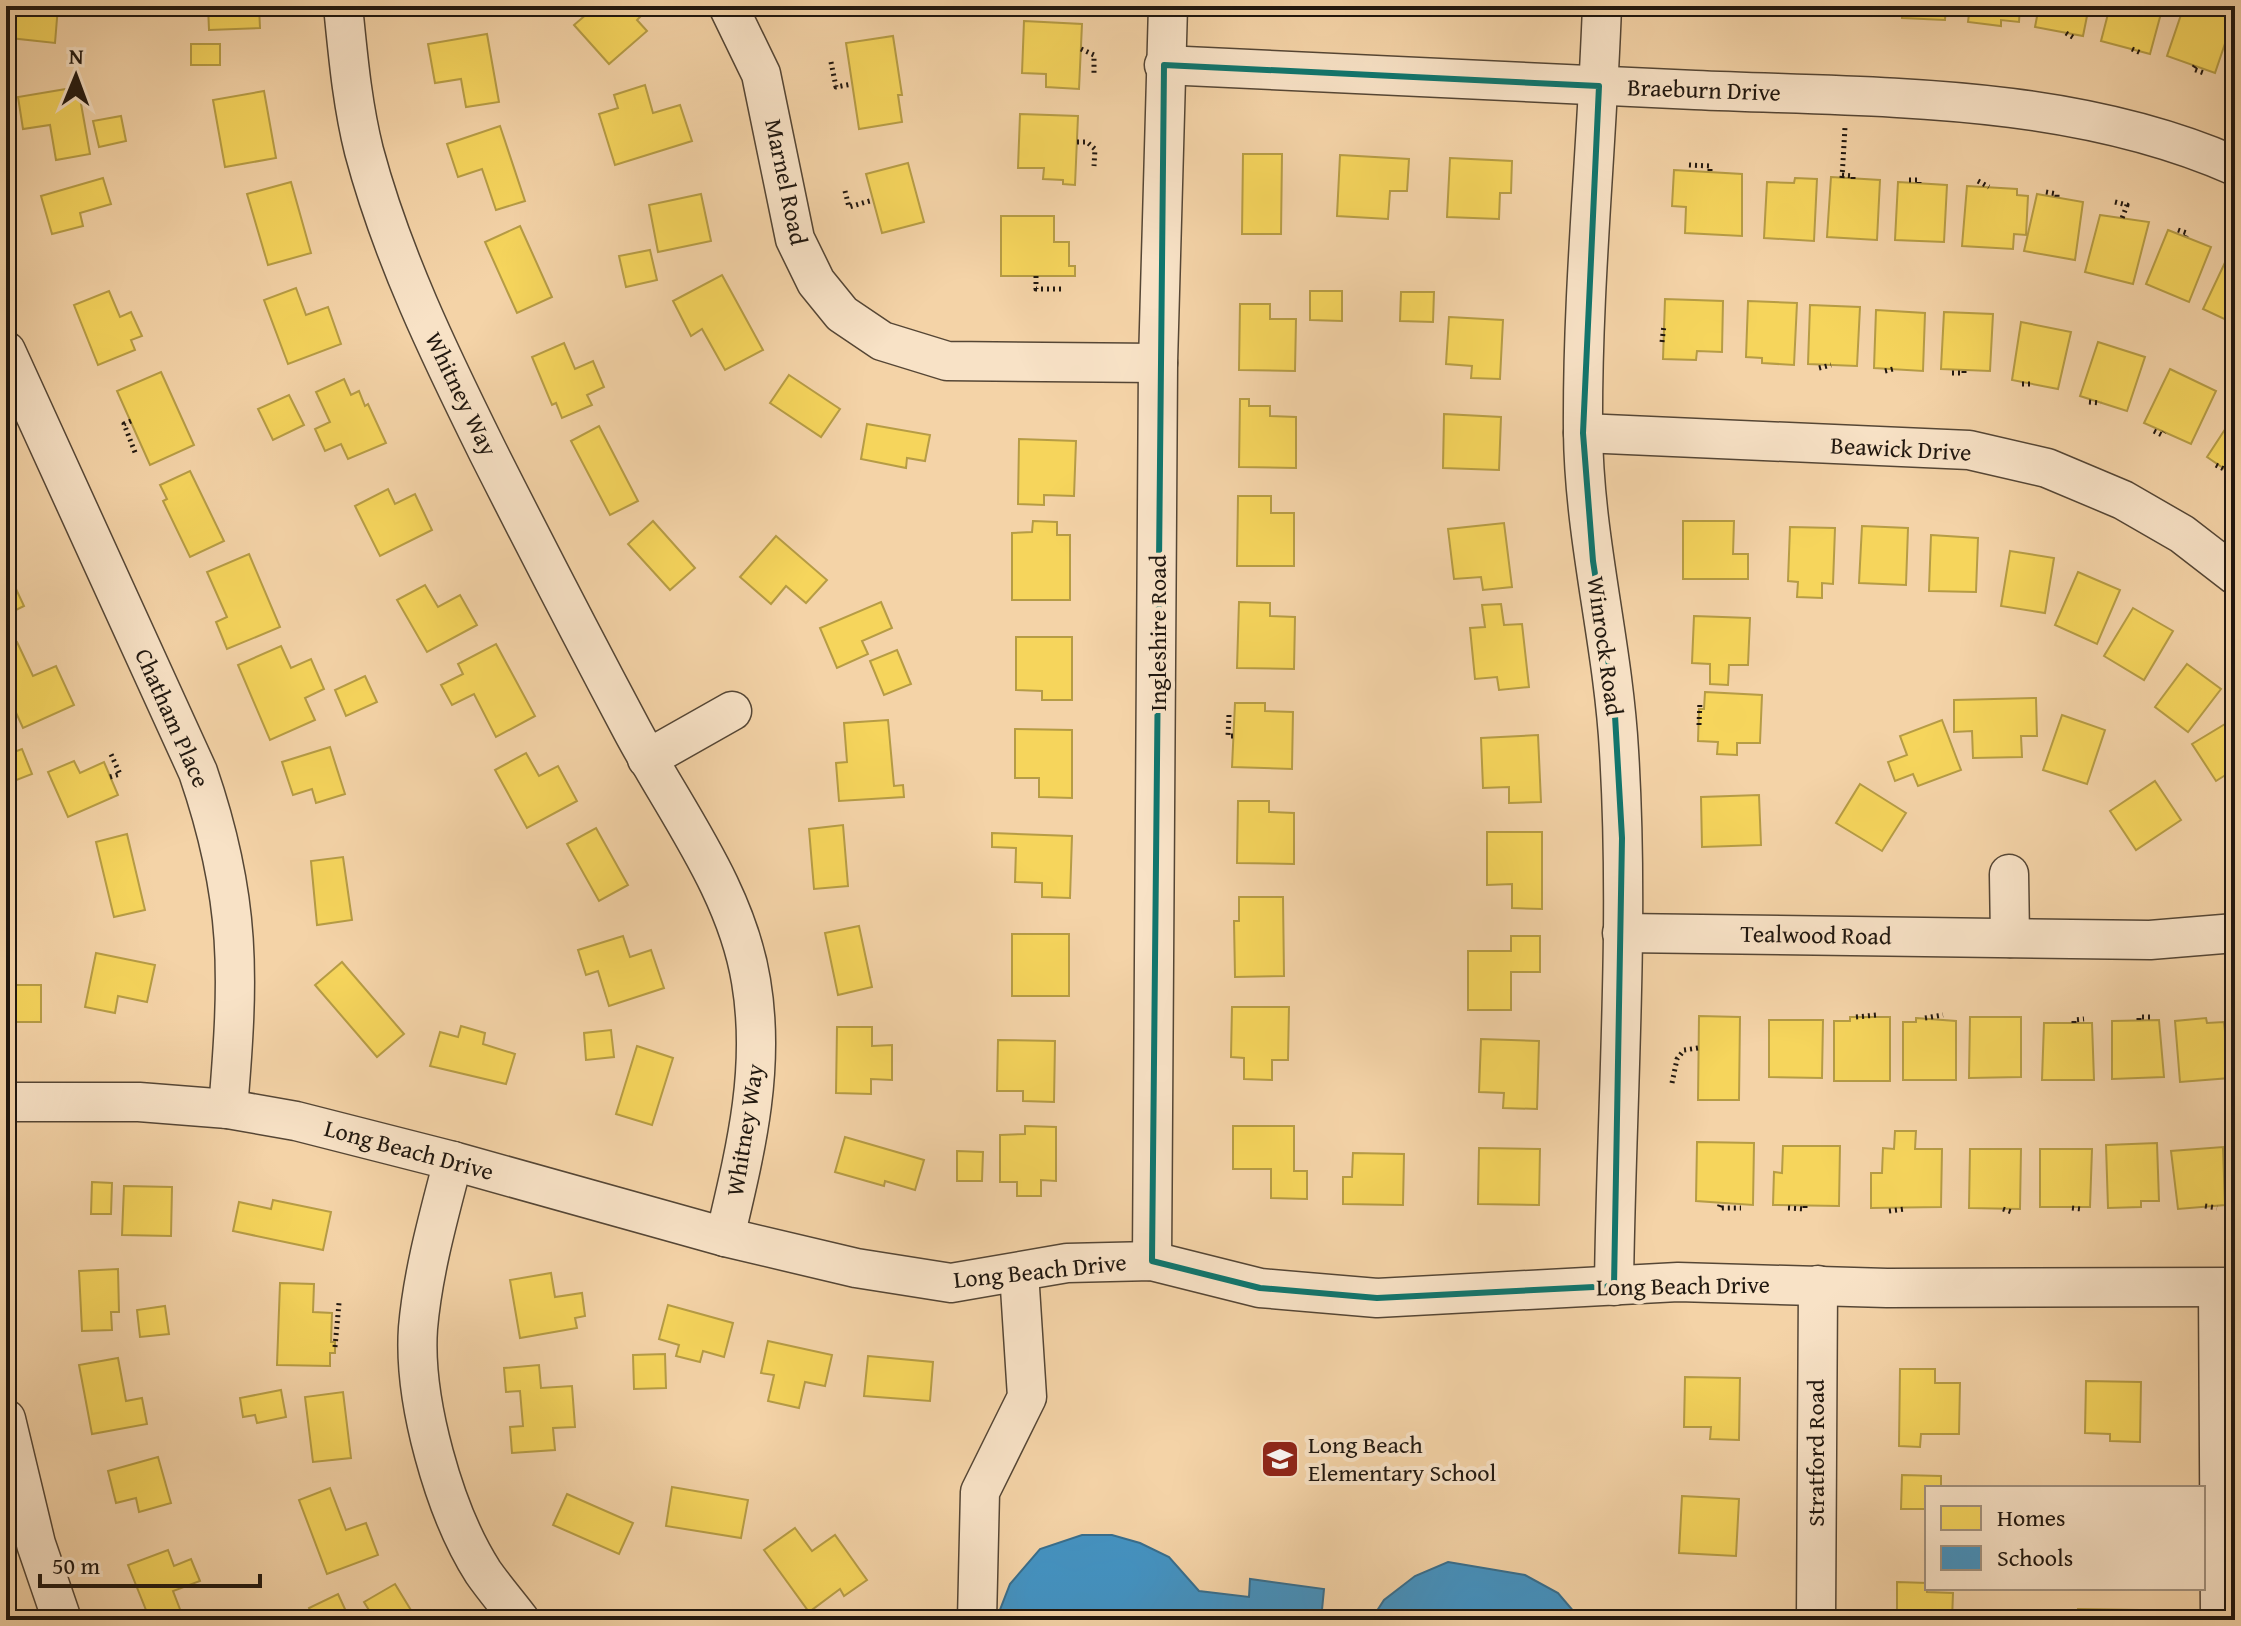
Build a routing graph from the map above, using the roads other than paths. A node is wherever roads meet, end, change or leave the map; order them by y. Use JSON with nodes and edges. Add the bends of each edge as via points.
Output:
{"nodes":[{"id":1,"x":343,"y":6,"type":"edge"},
{"id":2,"x":728,"y":6,"type":"edge"},
{"id":3,"x":1168,"y":6,"type":"edge"},
{"id":4,"x":1602,"y":6,"type":"edge"},
{"id":5,"x":1164,"y":65,"type":"junction"},
{"id":6,"x":1599,"y":86,"type":"junction"},
{"id":7,"x":2235,"y":166,"type":"edge"},
{"id":8,"x":6,"y":351,"type":"edge"},
{"id":9,"x":1158,"y":363,"type":"junction"},
{"id":10,"x":1583,"y":433,"type":"junction"},
{"id":11,"x":2235,"y":575,"type":"edge"},
{"id":12,"x":732,"y":711,"type":"dead end"},
{"id":13,"x":647,"y":759,"type":"junction"},
{"id":14,"x":2009,"y":874,"type":"dead end"},
{"id":15,"x":1622,"y":933,"type":"junction"},
{"id":16,"x":2235,"y":933,"type":"edge"},
{"id":17,"x":2010,"y":938,"type":"junction"},
{"id":18,"x":6,"y":1102,"type":"edge"},
{"id":19,"x":228,"y":1109,"type":"junction"},
{"id":20,"x":453,"y":1161,"type":"junction"},
{"id":21,"x":725,"y":1237,"type":"junction"},
{"id":22,"x":1152,"y":1261,"type":"junction"},
{"id":23,"x":1019,"y":1272,"type":"junction"},
{"id":24,"x":1818,"y":1285,"type":"junction"},
{"id":25,"x":1614,"y":1286,"type":"junction"},
{"id":26,"x":2226,"y":1288,"type":"edge"},
{"id":27,"x":6,"y":1419,"type":"edge"},
{"id":28,"x":62,"y":1620,"type":"edge"},
{"id":29,"x":520,"y":1620,"type":"edge"},
{"id":30,"x":977,"y":1620,"type":"edge"},
{"id":31,"x":1816,"y":1620,"type":"edge"},
{"id":32,"x":2220,"y":1620,"type":"edge"}],
"edges":[{"from":1,"to":13,"type":"street","name":"Whitney Way","via":[[351,90],[364,149],[438,352]]},
{"from":2,"to":9,"type":"street","name":"Marnel Road","via":[[761,74],[795,239],[816,282],[842,314],[882,341],[947,361]]},
{"from":3,"to":5,"type":"street","name":"Ingleshire Road"},
{"from":4,"to":6,"type":"street","name":"Winrock Road"},
{"from":5,"to":6,"type":"street","name":"Braeburn Drive"},
{"from":5,"to":9,"type":"street","name":"Ingleshire Road"},
{"from":6,"to":7,"type":"street","name":"Braeburn Drive","via":[[2017,109],[2111,125]]},
{"from":6,"to":10,"type":"street","name":"Winrock Road"},
{"from":8,"to":19,"type":"street","name":"Chatham Place","via":[[198,772],[215,823],[232,897],[237,969]]},
{"from":9,"to":22,"type":"street","name":"Ingleshire Road"},
{"from":10,"to":11,"type":"street","name":"Beawick Drive","via":[[1969,450],[2047,468],[2123,500],[2182,534]]},
{"from":10,"to":15,"type":"street","name":"Winrock Road","via":[[1593,561],[1619,750]]},
{"from":12,"to":13,"type":"street"},
{"from":13,"to":21,"type":"street","name":"Whitney Way","via":[[722,888],[751,978],[758,1043],[756,1088]]},
{"from":14,"to":17,"type":"street"},
{"from":15,"to":17,"type":"street","name":"Tealwood Road"},
{"from":15,"to":25,"type":"street","name":"Winrock Road"},
{"from":16,"to":17,"type":"street","name":"Tealwood Road","via":[[2169,940]]},
{"from":18,"to":19,"type":"street","name":"Long Beach Drive","via":[[139,1102]]},
{"from":19,"to":20,"type":"street","name":"Long Beach Drive"},
{"from":20,"to":21,"type":"street","name":"Long Beach Drive"},
{"from":20,"to":29,"type":"street","via":[[424,1285],[419,1384],[438,1475],[482,1570]]},
{"from":21,"to":23,"type":"street","name":"Long Beach Drive","via":[[856,1268],[951,1283]]},
{"from":22,"to":23,"type":"street","name":"Long Beach Drive","via":[[1067,1263]]},
{"from":22,"to":25,"type":"street","name":"Long Beach Drive","via":[[1260,1288],[1377,1298]]},
{"from":23,"to":30,"type":"street","via":[[1027,1397],[980,1492]]},
{"from":24,"to":25,"type":"street","name":"Long Beach Drive"},
{"from":24,"to":26,"type":"street","name":"Long Beach Drive"},
{"from":24,"to":31,"type":"street","name":"Stratford Road"},
{"from":26,"to":32,"type":"street"},
{"from":27,"to":28,"type":"street","via":[[36,1544]]}]}
